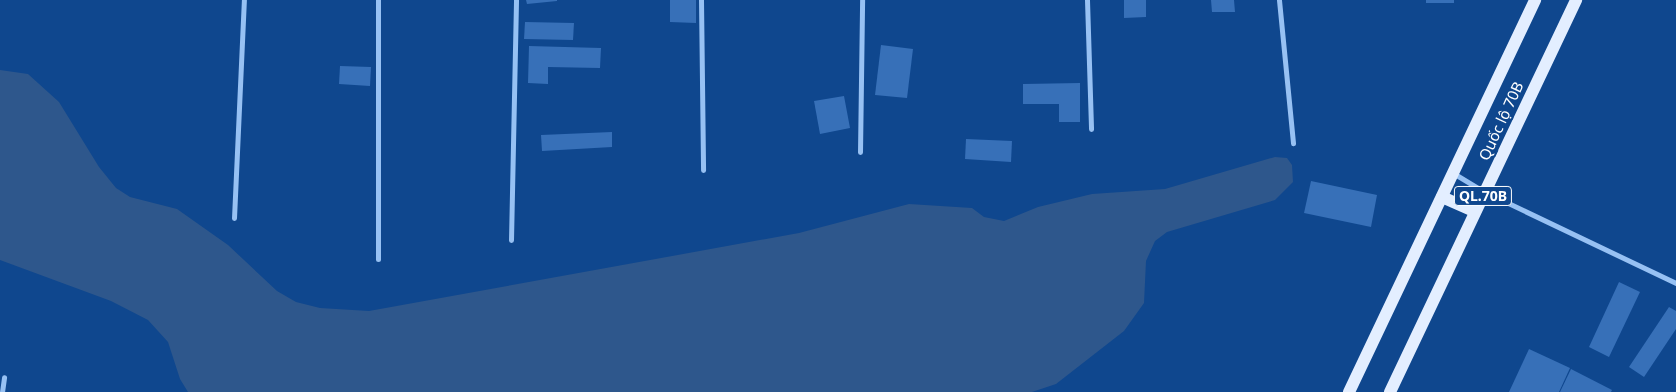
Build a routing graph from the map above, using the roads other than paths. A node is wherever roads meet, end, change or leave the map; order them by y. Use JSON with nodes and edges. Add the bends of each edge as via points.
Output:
{"nodes":[{"id":1,"x":244,"y":0,"type":"edge"},
{"id":2,"x":378,"y":0,"type":"edge"},
{"id":3,"x":516,"y":0,"type":"edge"},
{"id":4,"x":701,"y":0,"type":"edge"},
{"id":5,"x":862,"y":0,"type":"edge"},
{"id":6,"x":1087,"y":0,"type":"edge"},
{"id":7,"x":1279,"y":0,"type":"edge"},
{"id":8,"x":1535,"y":0,"type":"edge"},
{"id":9,"x":1576,"y":0,"type":"edge"},
{"id":10,"x":1091,"y":129,"type":"dead end"},
{"id":11,"x":1293,"y":144,"type":"dead end"},
{"id":12,"x":860,"y":152,"type":"dead end"},
{"id":13,"x":703,"y":170,"type":"dead end"},
{"id":14,"x":1453,"y":174,"type":"junction"},
{"id":15,"x":1485,"y":192,"type":"junction"},
{"id":16,"x":1442,"y":196,"type":"junction"},
{"id":17,"x":1475,"y":212,"type":"junction"},
{"id":18,"x":234,"y":218,"type":"dead end"},
{"id":19,"x":511,"y":240,"type":"dead end"},
{"id":20,"x":378,"y":259,"type":"dead end"},
{"id":21,"x":1676,"y":284,"type":"edge"},
{"id":22,"x":4,"y":377,"type":"dead end"},
{"id":23,"x":2,"y":392,"type":"edge"},
{"id":24,"x":1349,"y":392,"type":"edge"},
{"id":25,"x":1390,"y":392,"type":"edge"}],
"edges":[{"from":1,"to":18,"type":"street"},
{"from":2,"to":20,"type":"street"},
{"from":3,"to":19,"type":"street"},
{"from":4,"to":13,"type":"street"},
{"from":5,"to":12,"type":"street"},
{"from":6,"to":10,"type":"street"},
{"from":7,"to":11,"type":"street"},
{"from":8,"to":14,"type":"main road","name":"Quốc lộ 70B","number":"QL.70B"},
{"from":9,"to":15,"type":"main road","name":"Quốc lộ 70B","number":"QL.70B"},
{"from":14,"to":15,"type":"street"},
{"from":14,"to":16,"type":"main road","name":"Quốc lộ 70B","number":"QL.70B"},
{"from":15,"to":17,"type":"main road","name":"Quốc lộ 70B","number":"QL.70B"},
{"from":15,"to":21,"type":"street"},
{"from":16,"to":17,"type":"main road"},
{"from":16,"to":24,"type":"main road","name":"Quốc lộ 70B","number":"QL.70B"},
{"from":17,"to":25,"type":"main road","name":"Quốc lộ 70B","number":"QL.70B"},
{"from":22,"to":23,"type":"street"}]}
